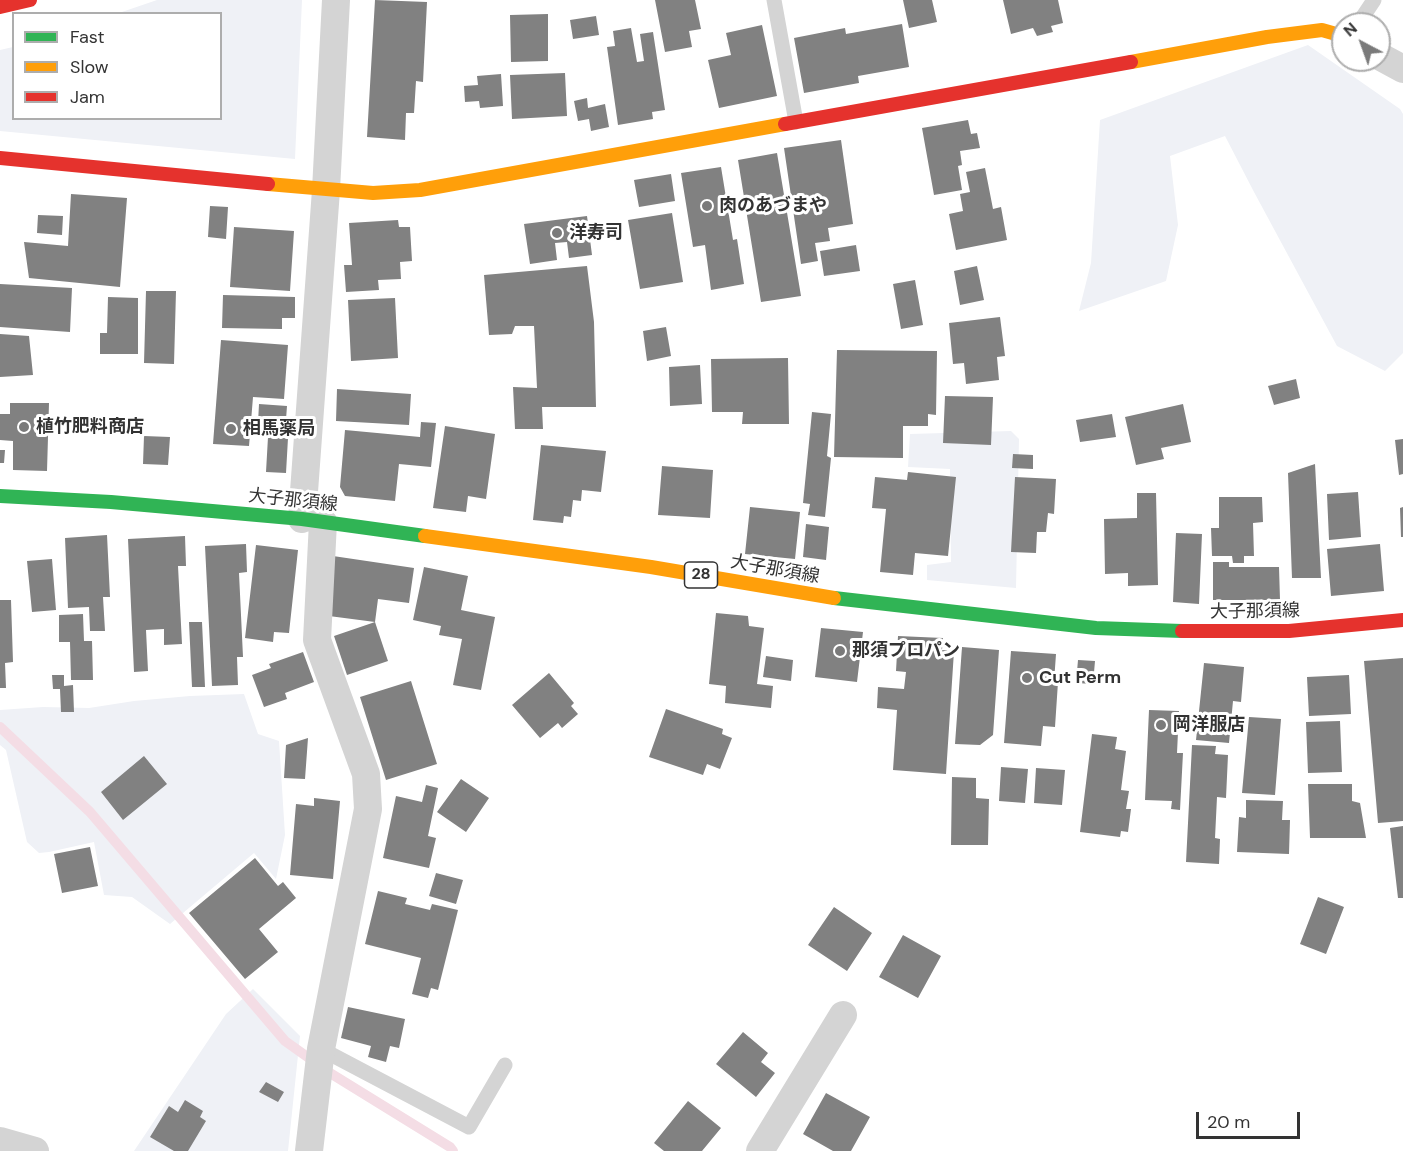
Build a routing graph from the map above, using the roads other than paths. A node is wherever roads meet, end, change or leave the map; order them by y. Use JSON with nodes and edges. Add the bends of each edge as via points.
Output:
{"nodes":[{"id":1,"x":30,"y":0,"type":"edge"},
{"id":2,"x":336,"y":0,"type":"edge"},
{"id":3,"x":774,"y":0,"type":"edge"},
{"id":4,"x":0,"y":7,"type":"edge"},
{"id":5,"x":1331,"y":33,"type":"edge"},
{"id":6,"x":796,"y":122,"type":"junction"},
{"id":7,"x":0,"y":158,"type":"edge"},
{"id":8,"x":326,"y":190,"type":"junction"},
{"id":9,"x":0,"y":496,"type":"edge"},
{"id":10,"x":312,"y":521,"type":"junction"},
{"id":11,"x":1403,"y":620,"type":"edge"},
{"id":12,"x":843,"y":1015,"type":"dead end"},
{"id":13,"x":321,"y":1049,"type":"junction"},
{"id":14,"x":505,"y":1065,"type":"dead end"},
{"id":15,"x":1,"y":1135,"type":"edge"},
{"id":16,"x":35,"y":1151,"type":"edge"},
{"id":17,"x":309,"y":1151,"type":"edge"},
{"id":18,"x":760,"y":1151,"type":"edge"}],
"edges":[{"from":1,"to":4,"type":"main road"},
{"from":2,"to":8,"type":"street"},
{"from":3,"to":6,"type":"lane"},
{"from":5,"to":6,"type":"main road","via":[[1322,30],[1267,37]]},
{"from":6,"to":8,"type":"main road","via":[[420,190],[374,194]]},
{"from":7,"to":8,"type":"main road"},
{"from":8,"to":10,"type":"street"},
{"from":9,"to":10,"type":"main road","name":"大子那須線","number":"28"},
{"from":10,"to":11,"type":"main road","name":"大子那須線","number":"28","via":[[651,567],[849,601],[1096,628],[1289,631]]},
{"from":10,"to":13,"type":"street","via":[[317,640],[366,774],[368,809]]},
{"from":12,"to":18,"type":"street"},
{"from":13,"to":14,"type":"lane","via":[[469,1127]]},
{"from":13,"to":17,"type":"street"},
{"from":15,"to":16,"type":"street"}]}
